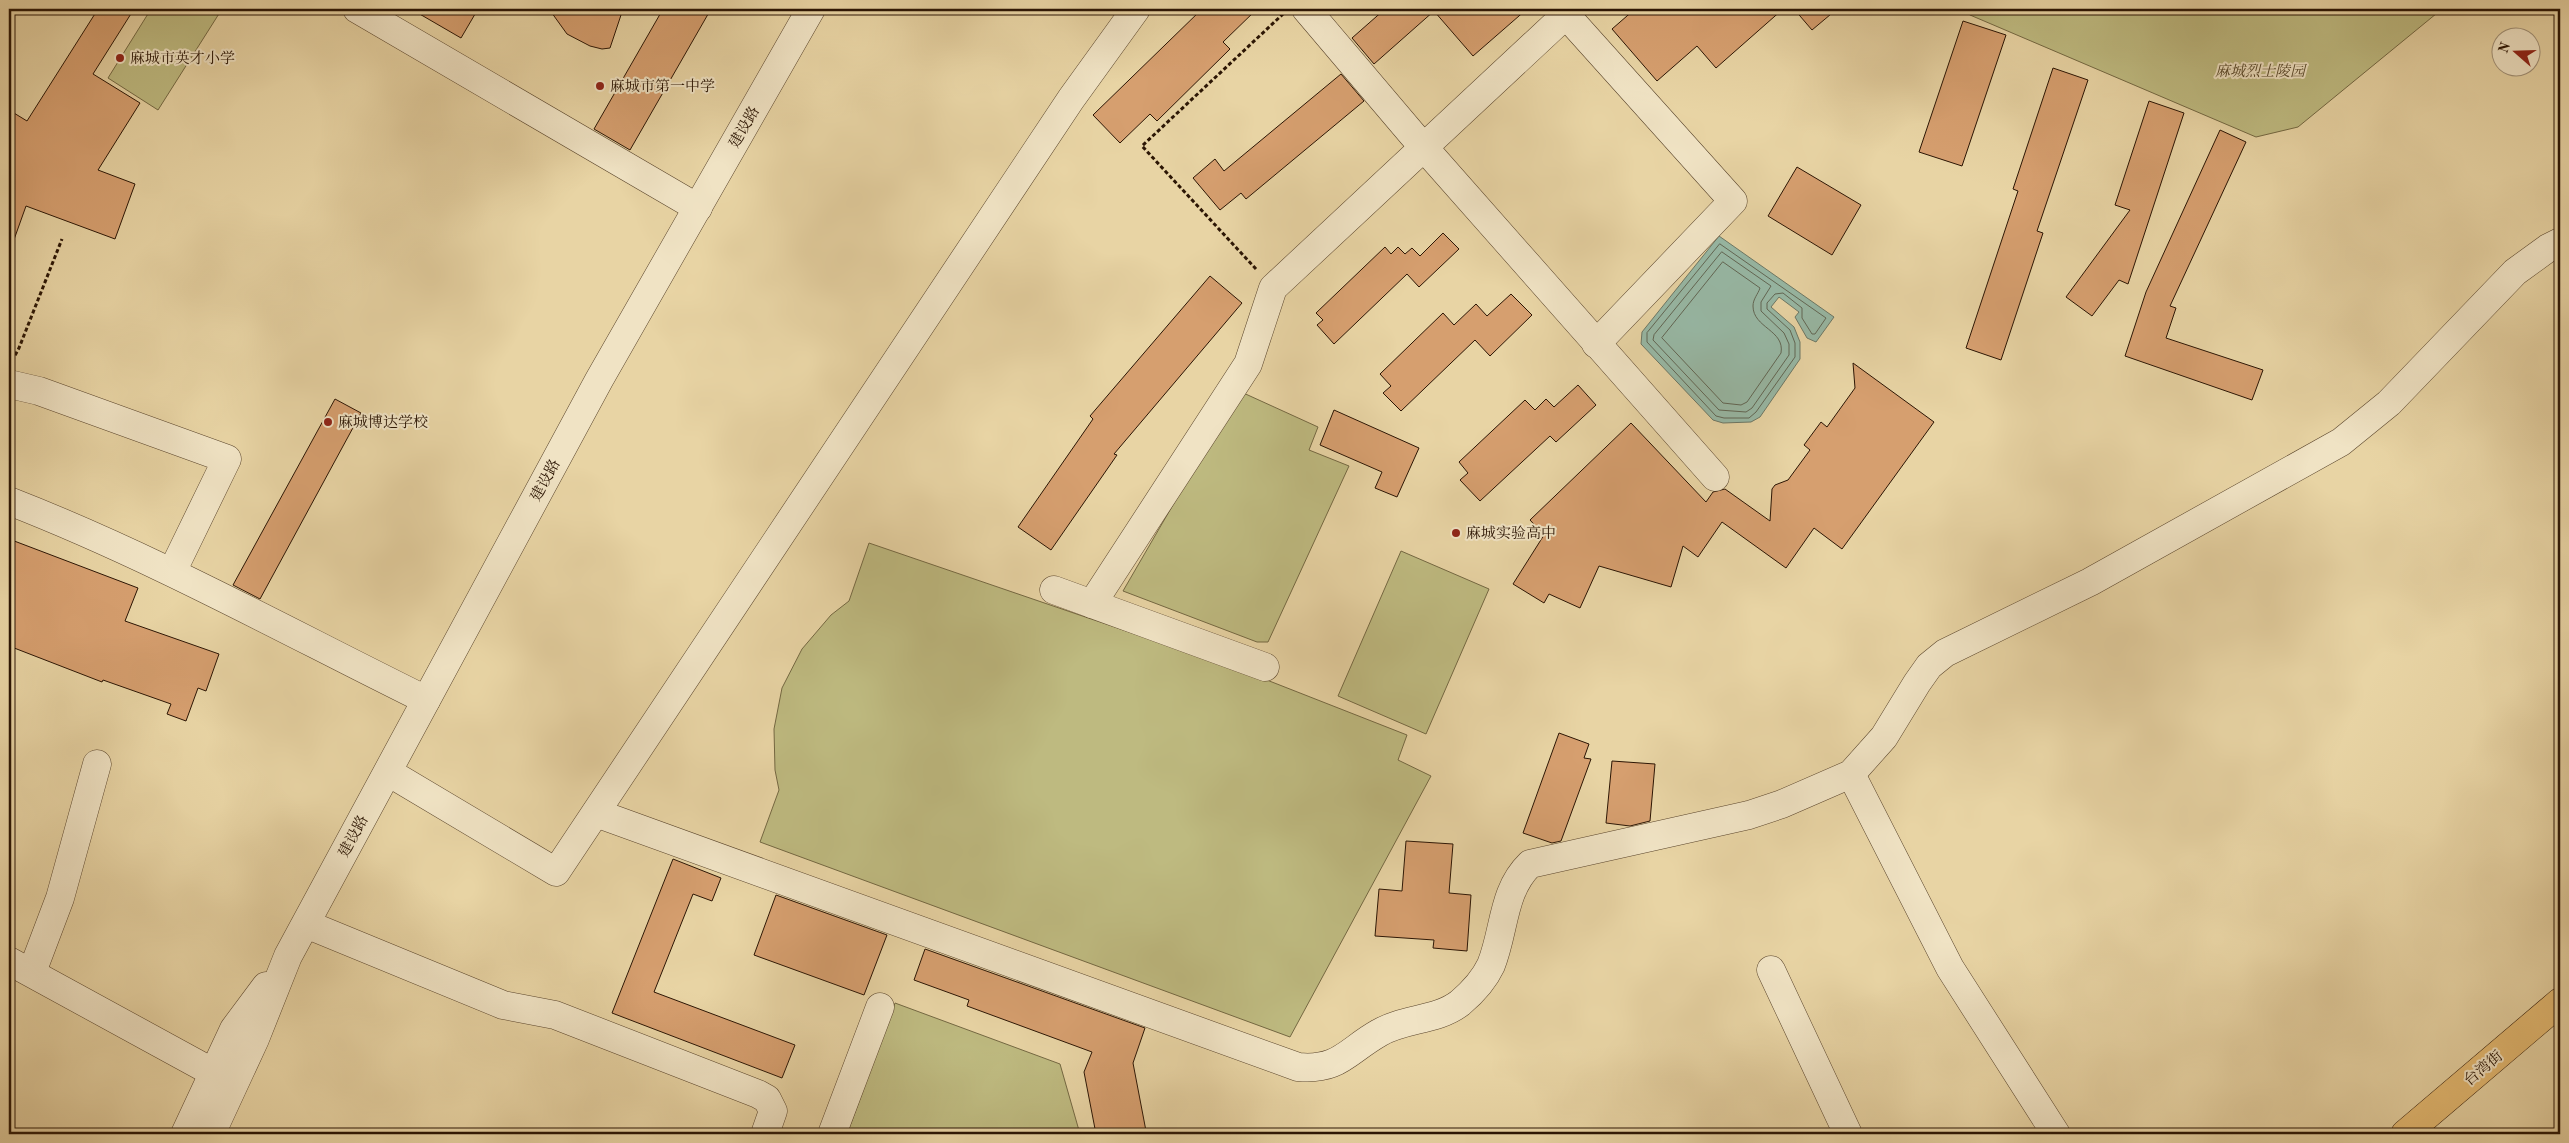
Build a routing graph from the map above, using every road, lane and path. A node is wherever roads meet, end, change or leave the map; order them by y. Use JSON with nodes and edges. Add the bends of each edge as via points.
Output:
{"nodes":[{"id":1,"x":357,"y":9,"type":"edge"},
{"id":2,"x":811,"y":9,"type":"edge"},
{"id":3,"x":1136,"y":9,"type":"edge"},
{"id":4,"x":1289,"y":9,"type":"edge"},
{"id":5,"x":1306,"y":9,"type":"edge"},
{"id":6,"x":1569,"y":12,"type":"edge"},
{"id":7,"x":1424,"y":147,"type":"junction"},
{"id":8,"x":698,"y":208,"type":"junction"},
{"id":9,"x":62,"y":239,"type":"dead end"},
{"id":10,"x":2560,"y":242,"type":"edge"},
{"id":11,"x":1273,"y":288,"type":"junction"},
{"id":12,"x":1596,"y":344,"type":"junction"},
{"id":13,"x":9,"y":366,"type":"edge"},
{"id":14,"x":9,"y":384,"type":"edge"},
{"id":15,"x":1715,"y":477,"type":"dead end"},
{"id":16,"x":9,"y":501,"type":"edge"},
{"id":17,"x":172,"y":572,"type":"junction"},
{"id":18,"x":1054,"y":590,"type":"dead end"},
{"id":19,"x":1092,"y":604,"type":"junction"},
{"id":20,"x":1265,"y":667,"type":"dead end"},
{"id":21,"x":426,"y":700,"type":"junction"},
{"id":22,"x":97,"y":764,"type":"dead end"},
{"id":23,"x":388,"y":772,"type":"junction"},
{"id":24,"x":1851,"y":774,"type":"junction"},
{"id":25,"x":596,"y":813,"type":"junction"},
{"id":26,"x":306,"y":924,"type":"junction"},
{"id":27,"x":288,"y":956,"type":"junction"},
{"id":28,"x":20,"y":967,"type":"edge"},
{"id":29,"x":1771,"y":970,"type":"dead end"},
{"id":30,"x":2560,"y":1002,"type":"edge"},
{"id":31,"x":880,"y":1007,"type":"dead end"},
{"id":32,"x":214,"y":1073,"type":"junction"},
{"id":33,"x":185,"y":1134,"type":"edge"},
{"id":34,"x":211,"y":1134,"type":"edge"},
{"id":35,"x":765,"y":1134,"type":"edge"},
{"id":36,"x":832,"y":1134,"type":"edge"},
{"id":37,"x":1848,"y":1134,"type":"edge"},
{"id":38,"x":2056,"y":1134,"type":"edge"},
{"id":39,"x":2405,"y":1134,"type":"edge"}],
"edges":[{"from":1,"to":8,"type":"street"},
{"from":2,"to":8,"type":"street","name":"建设路"},
{"from":3,"to":25,"type":"street","via":[[1071,99]]},
{"from":4,"to":11,"type":"path","via":[[1142,146]]},
{"from":5,"to":7,"type":"street"},
{"from":6,"to":7,"type":"street"},
{"from":6,"to":12,"type":"street","via":[[1733,201]]},
{"from":7,"to":11,"type":"street"},
{"from":7,"to":12,"type":"street"},
{"from":8,"to":21,"type":"street","name":"建设路","via":[[599,380]]},
{"from":9,"to":13,"type":"path"},
{"from":10,"to":24,"type":"street","via":[[2515,272],[2389,403],[2340,442],[2090,582],[1945,653],[1916,683],[1884,737]]},
{"from":11,"to":19,"type":"street","via":[[1248,364]]},
{"from":12,"to":15,"type":"street"},
{"from":14,"to":17,"type":"street","via":[[39,391],[227,460]]},
{"from":16,"to":17,"type":"street","via":[[71,525]]},
{"from":17,"to":21,"type":"street"},
{"from":18,"to":19,"type":"street"},
{"from":19,"to":20,"type":"street"},
{"from":21,"to":23,"type":"street","name":"建设路"},
{"from":22,"to":28,"type":"street","via":[[60,898]]},
{"from":23,"to":25,"type":"street","via":[[556,872]]},
{"from":23,"to":26,"type":"street","name":"建设路"},
{"from":24,"to":25,"type":"street","via":[[1741,818],[1530,864],[1514,884],[1491,964],[1474,990],[1440,1014],[1399,1024],[1368,1039],[1340,1061],[1310,1068],[1298,1067]]},
{"from":24,"to":38,"type":"street","via":[[1950,968]]},
{"from":26,"to":27,"type":"street","name":"建设路"},
{"from":26,"to":35,"type":"street","via":[[503,1005],[555,1015],[758,1094],[767,1099],[773,1111]]},
{"from":27,"to":32,"type":"street","name":"建设路","via":[[234,1029]]},
{"from":27,"to":34,"type":"street","name":"建设路","via":[[255,1039]]},
{"from":28,"to":32,"type":"street"},
{"from":29,"to":37,"type":"street"},
{"from":30,"to":39,"type":"main road","name":"台湾街"},
{"from":31,"to":36,"type":"street"},
{"from":32,"to":33,"type":"street","name":"建设路"}]}
